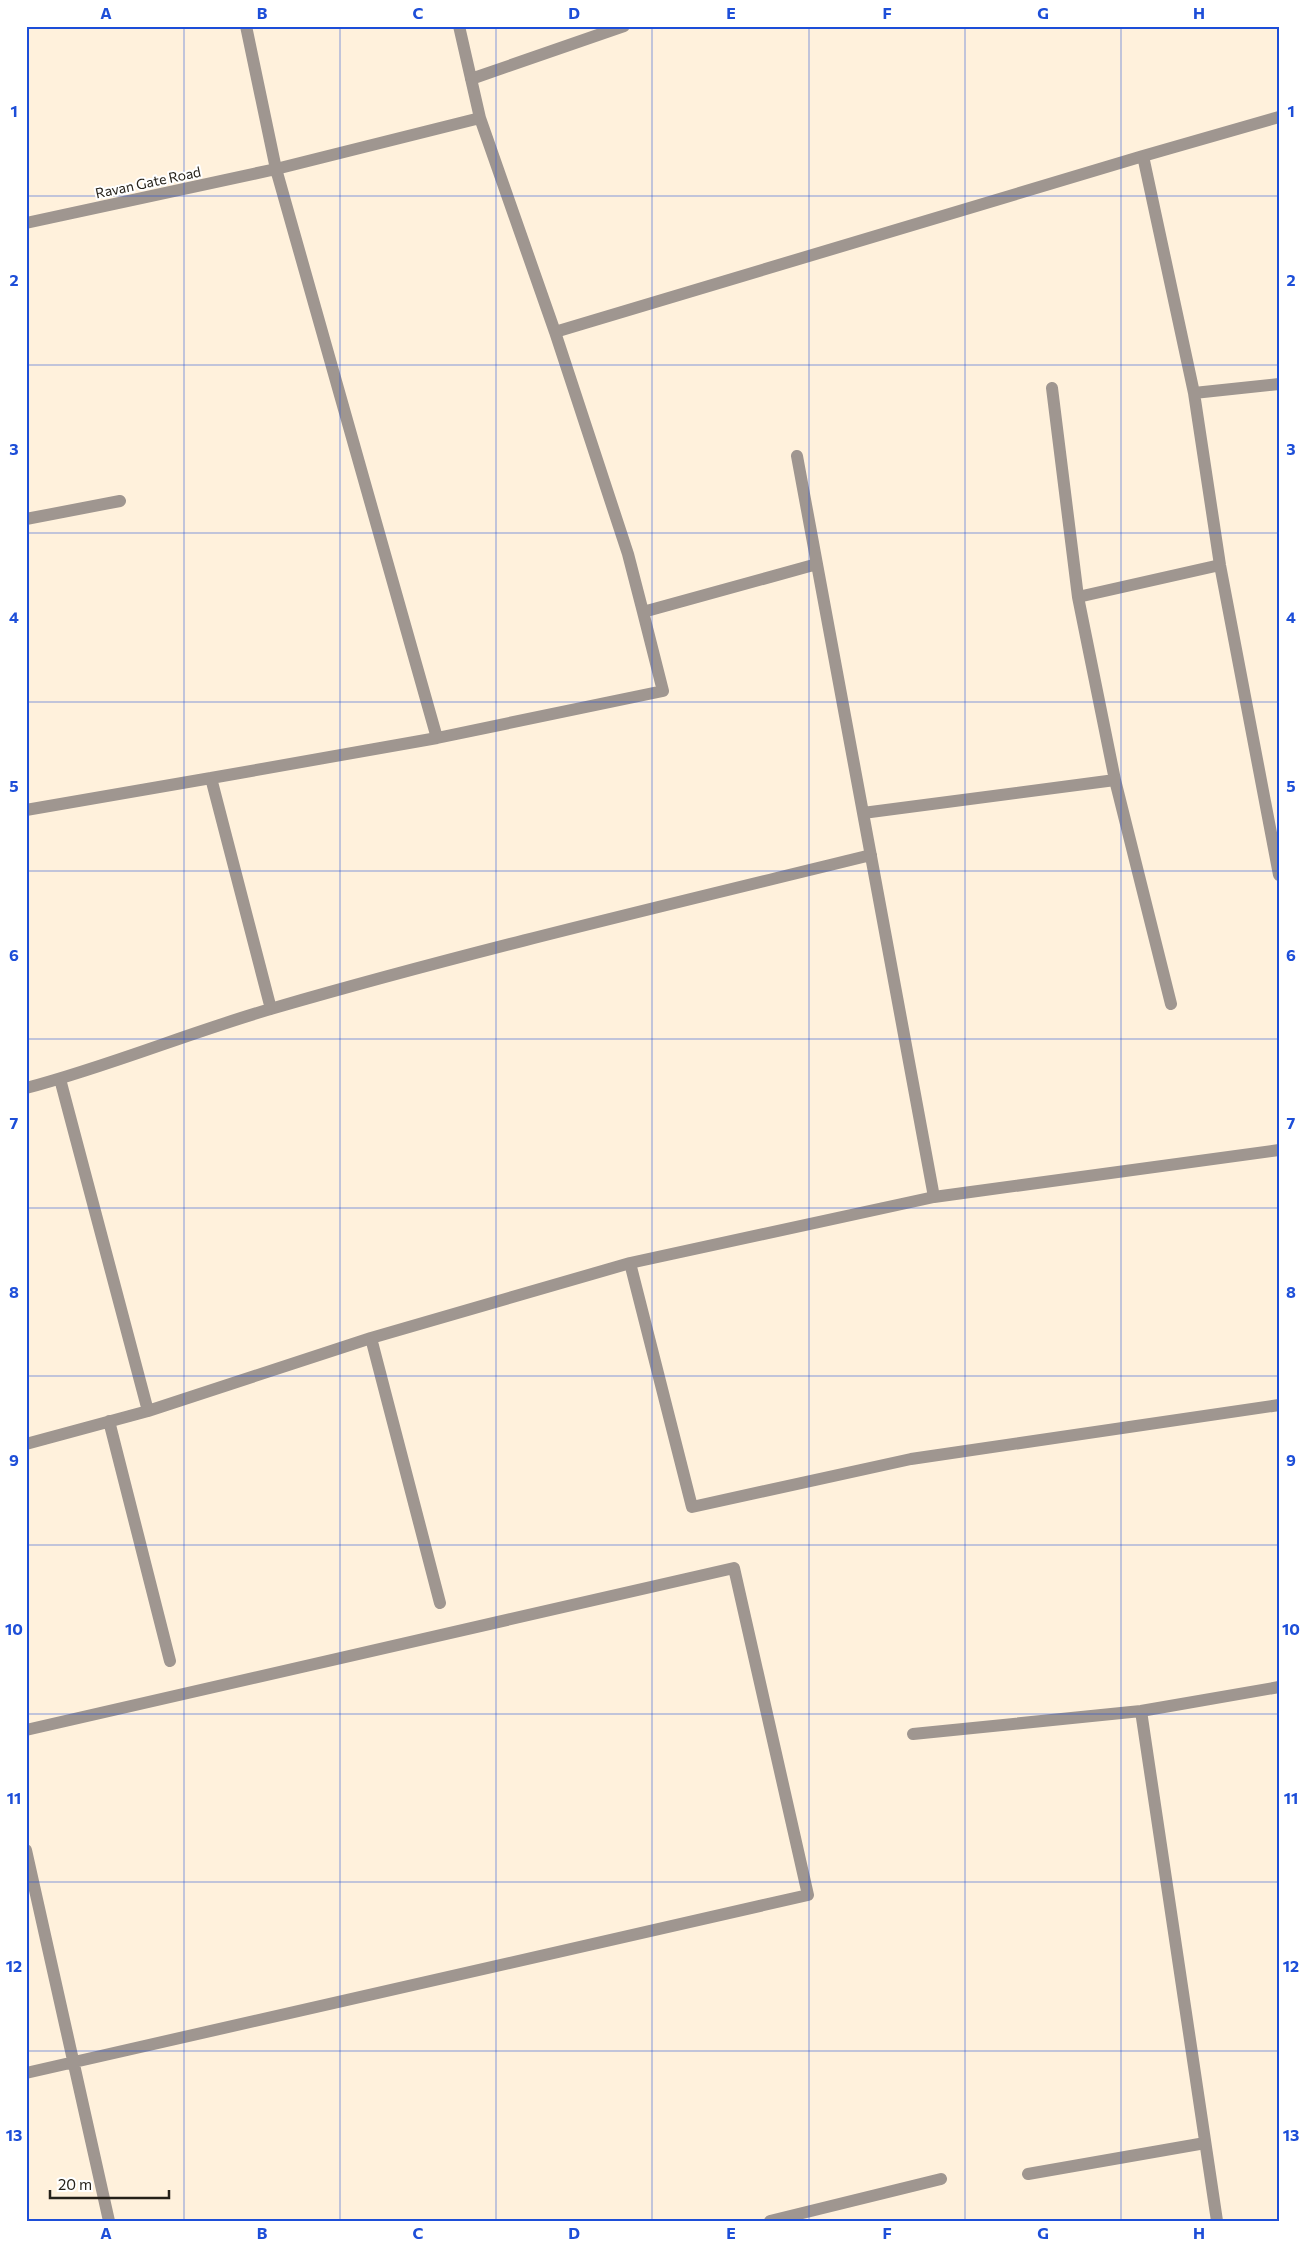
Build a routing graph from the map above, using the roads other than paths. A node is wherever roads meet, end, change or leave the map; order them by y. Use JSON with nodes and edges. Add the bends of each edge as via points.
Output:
{"nodes":[{"id":1,"x":246,"y":26,"type":"edge"},
{"id":2,"x":459,"y":26,"type":"edge"},
{"id":3,"x":624,"y":26,"type":"edge"},
{"id":4,"x":471,"y":78,"type":"junction"},
{"id":5,"x":1279,"y":117,"type":"edge"},
{"id":6,"x":480,"y":118,"type":"junction"},
{"id":7,"x":1143,"y":156,"type":"junction"},
{"id":8,"x":276,"y":169,"type":"junction"},
{"id":9,"x":26,"y":223,"type":"edge"},
{"id":10,"x":555,"y":332,"type":"junction"},
{"id":11,"x":1279,"y":384,"type":"edge"},
{"id":12,"x":1052,"y":388,"type":"dead end"},
{"id":13,"x":1194,"y":393,"type":"junction"},
{"id":14,"x":797,"y":456,"type":"dead end"},
{"id":15,"x":120,"y":501,"type":"dead end"},
{"id":16,"x":26,"y":519,"type":"edge"},
{"id":17,"x":817,"y":564,"type":"junction"},
{"id":18,"x":1220,"y":565,"type":"junction"},
{"id":19,"x":1078,"y":597,"type":"junction"},
{"id":20,"x":643,"y":612,"type":"junction"},
{"id":21,"x":437,"y":738,"type":"junction"},
{"id":22,"x":211,"y":778,"type":"junction"},
{"id":23,"x":1115,"y":780,"type":"junction"},
{"id":24,"x":26,"y":810,"type":"edge"},
{"id":25,"x":863,"y":812,"type":"junction"},
{"id":26,"x":871,"y":854,"type":"junction"},
{"id":27,"x":1279,"y":875,"type":"edge"},
{"id":28,"x":1171,"y":1004,"type":"dead end"},
{"id":29,"x":271,"y":1009,"type":"junction"},
{"id":30,"x":60,"y":1079,"type":"junction"},
{"id":31,"x":26,"y":1088,"type":"edge"},
{"id":32,"x":1279,"y":1150,"type":"edge"},
{"id":33,"x":934,"y":1196,"type":"junction"},
{"id":34,"x":630,"y":1263,"type":"junction"},
{"id":35,"x":371,"y":1338,"type":"junction"},
{"id":36,"x":1279,"y":1405,"type":"edge"},
{"id":37,"x":148,"y":1411,"type":"junction"},
{"id":38,"x":109,"y":1421,"type":"junction"},
{"id":39,"x":26,"y":1444,"type":"edge"},
{"id":40,"x":440,"y":1603,"type":"dead end"},
{"id":41,"x":170,"y":1661,"type":"dead end"},
{"id":42,"x":1279,"y":1687,"type":"edge"},
{"id":43,"x":1142,"y":1711,"type":"junction"},
{"id":44,"x":26,"y":1730,"type":"edge"},
{"id":45,"x":914,"y":1734,"type":"dead end"},
{"id":46,"x":26,"y":1850,"type":"edge"},
{"id":47,"x":72,"y":2062,"type":"junction"},
{"id":48,"x":26,"y":2072,"type":"edge"},
{"id":49,"x":1205,"y":2143,"type":"junction"},
{"id":50,"x":1028,"y":2174,"type":"dead end"},
{"id":51,"x":941,"y":2179,"type":"dead end"},
{"id":52,"x":109,"y":2221,"type":"edge"},
{"id":53,"x":770,"y":2221,"type":"edge"},
{"id":54,"x":1217,"y":2221,"type":"edge"}],
"edges":[{"from":1,"to":8,"type":"street"},
{"from":2,"to":4,"type":"street"},
{"from":3,"to":4,"type":"street"},
{"from":4,"to":6,"type":"street"},
{"from":5,"to":7,"type":"street"},
{"from":6,"to":8,"type":"street","name":"Ravan Gate Road"},
{"from":6,"to":10,"type":"street"},
{"from":7,"to":10,"type":"street"},
{"from":7,"to":13,"type":"street"},
{"from":8,"to":9,"type":"street","name":"Ravan Gate Road"},
{"from":8,"to":21,"type":"street"},
{"from":10,"to":20,"type":"street","via":[[628,554]]},
{"from":11,"to":13,"type":"street"},
{"from":12,"to":19,"type":"street"},
{"from":13,"to":18,"type":"street"},
{"from":14,"to":17,"type":"street"},
{"from":15,"to":16,"type":"street"},
{"from":17,"to":20,"type":"street"},
{"from":17,"to":25,"type":"street"},
{"from":18,"to":19,"type":"street"},
{"from":18,"to":27,"type":"street"},
{"from":19,"to":23,"type":"street"},
{"from":20,"to":21,"type":"street","via":[[663,692]]},
{"from":21,"to":22,"type":"street"},
{"from":22,"to":24,"type":"street"},
{"from":22,"to":29,"type":"street"},
{"from":23,"to":25,"type":"street"},
{"from":23,"to":28,"type":"street"},
{"from":25,"to":26,"type":"street"},
{"from":26,"to":29,"type":"street","via":[[456,957]]},
{"from":26,"to":33,"type":"street"},
{"from":29,"to":30,"type":"street"},
{"from":30,"to":31,"type":"street"},
{"from":30,"to":37,"type":"street"},
{"from":32,"to":33,"type":"street"},
{"from":33,"to":34,"type":"street"},
{"from":34,"to":35,"type":"street"},
{"from":34,"to":36,"type":"street","via":[[692,1507],[911,1459]]},
{"from":35,"to":37,"type":"street"},
{"from":35,"to":40,"type":"street"},
{"from":37,"to":38,"type":"street"},
{"from":38,"to":39,"type":"street"},
{"from":38,"to":41,"type":"street"},
{"from":42,"to":43,"type":"street"},
{"from":43,"to":45,"type":"street"},
{"from":43,"to":49,"type":"street"},
{"from":44,"to":47,"type":"street","via":[[734,1568],[808,1895]]},
{"from":46,"to":47,"type":"street"},
{"from":47,"to":48,"type":"street"},
{"from":47,"to":52,"type":"street"},
{"from":49,"to":50,"type":"street"},
{"from":49,"to":54,"type":"street"},
{"from":51,"to":53,"type":"street"}]}
